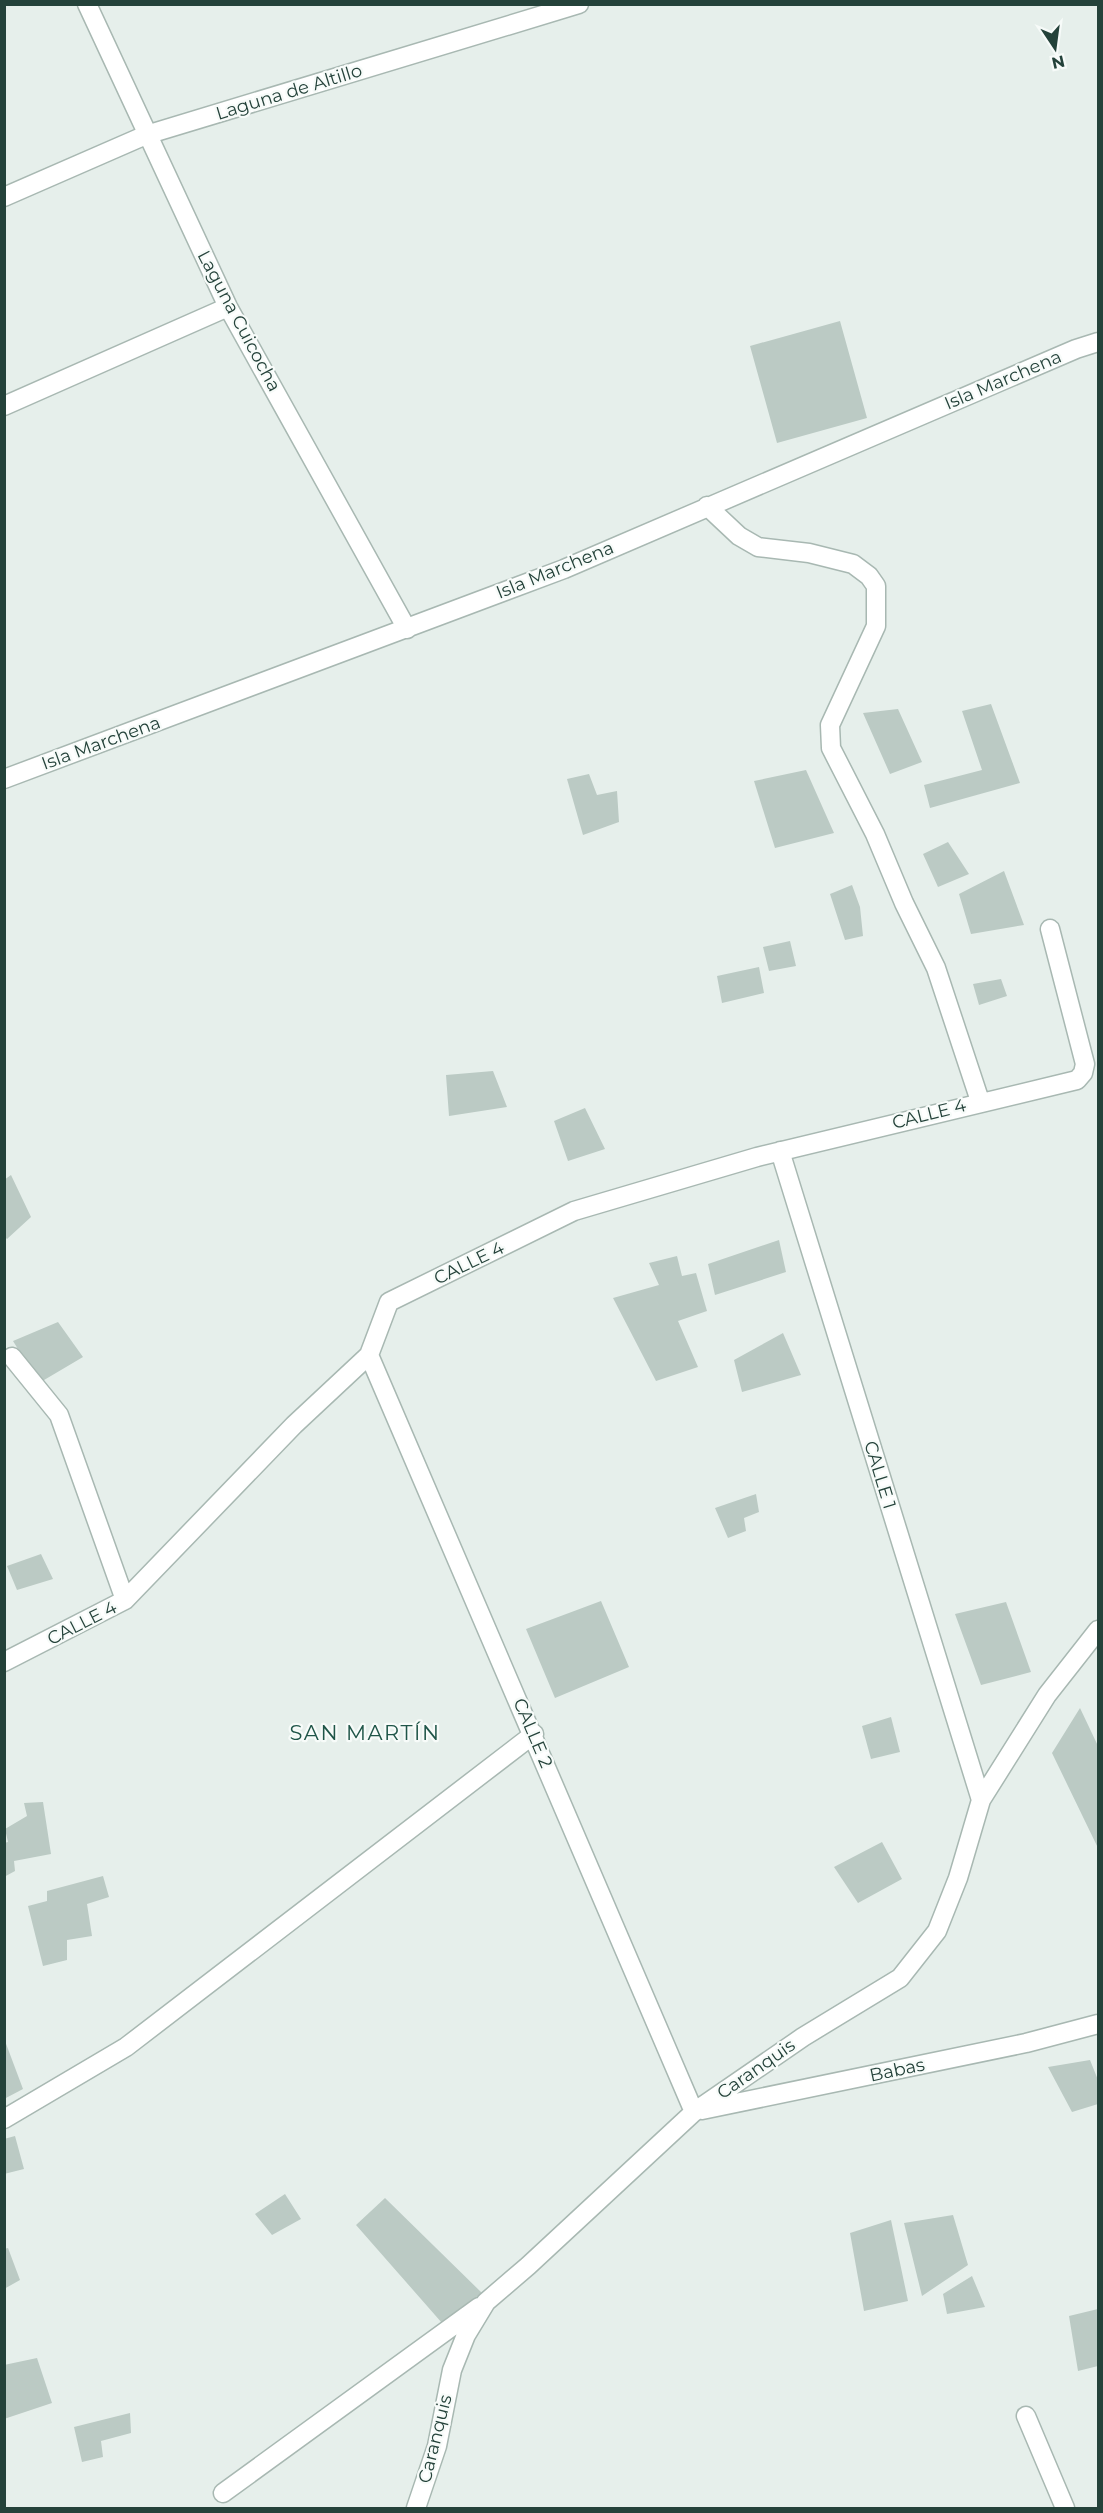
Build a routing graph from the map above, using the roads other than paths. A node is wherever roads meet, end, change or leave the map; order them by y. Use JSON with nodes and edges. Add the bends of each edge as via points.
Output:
{"nodes":[{"id":1,"x":87,"y":4,"type":"edge"},
{"id":2,"x":579,"y":4,"type":"edge"},
{"id":3,"x":147,"y":135,"type":"junction"},
{"id":4,"x":4,"y":197,"type":"edge"},
{"id":5,"x":228,"y":307,"type":"junction"},
{"id":6,"x":1098,"y":342,"type":"edge"},
{"id":7,"x":4,"y":405,"type":"edge"},
{"id":8,"x":707,"y":506,"type":"junction"},
{"id":9,"x":407,"y":629,"type":"junction"},
{"id":10,"x":4,"y":779,"type":"edge"},
{"id":11,"x":1050,"y":929,"type":"dead end"},
{"id":12,"x":980,"y":1101,"type":"junction"},
{"id":13,"x":780,"y":1151,"type":"junction"},
{"id":14,"x":369,"y":1355,"type":"junction"},
{"id":15,"x":12,"y":1357,"type":"dead end"},
{"id":16,"x":125,"y":1600,"type":"junction"},
{"id":17,"x":1098,"y":1630,"type":"edge"},
{"id":18,"x":4,"y":1662,"type":"edge"},
{"id":19,"x":534,"y":1734,"type":"junction"},
{"id":20,"x":981,"y":1800,"type":"junction"},
{"id":21,"x":1098,"y":2024,"type":"edge"},
{"id":22,"x":694,"y":2112,"type":"junction"},
{"id":23,"x":4,"y":2119,"type":"edge"},
{"id":24,"x":486,"y":2302,"type":"junction"},
{"id":25,"x":1026,"y":2416,"type":"dead end"},
{"id":26,"x":223,"y":2493,"type":"dead end"},
{"id":27,"x":416,"y":2508,"type":"edge"},
{"id":28,"x":1065,"y":2508,"type":"edge"}],
"edges":[{"from":1,"to":3,"type":"street","name":"Laguna Cuicocha"},
{"from":2,"to":3,"type":"street","name":"Laguna de Altillo"},
{"from":3,"to":4,"type":"street","name":"Laguna de Altillo"},
{"from":3,"to":5,"type":"street","name":"Laguna Cuicocha"},
{"from":5,"to":7,"type":"street"},
{"from":5,"to":9,"type":"street","name":"Laguna Cuicocha"},
{"from":6,"to":8,"type":"street","name":"Isla Marchena"},
{"from":8,"to":9,"type":"street","name":"Isla Marchena","via":[[564,569]]},
{"from":8,"to":12,"type":"street","via":[[739,536],[759,547],[853,564],[876,585],[876,626],[830,724],[831,748],[936,968]]},
{"from":9,"to":10,"type":"street","name":"Isla Marchena"},
{"from":11,"to":12,"type":"street","name":"CALLE 4","via":[[1083,1073],[1067,1083]]},
{"from":12,"to":13,"type":"street","name":"CALLE 4"},
{"from":13,"to":14,"type":"street","name":"CALLE 4","via":[[574,1211],[389,1302]]},
{"from":13,"to":20,"type":"street","name":"CALLE 1"},
{"from":14,"to":16,"type":"street","name":"CALLE 4","via":[[294,1425]]},
{"from":14,"to":19,"type":"street","name":"CALLE 2"},
{"from":15,"to":16,"type":"street","via":[[60,1415]]},
{"from":16,"to":18,"type":"street","name":"CALLE 4"},
{"from":17,"to":20,"type":"street","name":"Caranquis","via":[[1047,1695]]},
{"from":19,"to":22,"type":"street","name":"CALLE 2"},
{"from":19,"to":23,"type":"street","via":[[126,2047]]},
{"from":20,"to":22,"type":"street","name":"Caranquis","via":[[958,1878],[937,1930],[900,1978],[802,2037]]},
{"from":21,"to":22,"type":"street","name":"Babas","via":[[1026,2043]]},
{"from":22,"to":24,"type":"street","name":"Caranquis"},
{"from":24,"to":26,"type":"street"},
{"from":24,"to":27,"type":"street","name":"Caranquis","via":[[466,2335],[452,2370],[437,2446]]},
{"from":25,"to":28,"type":"street"}]}
